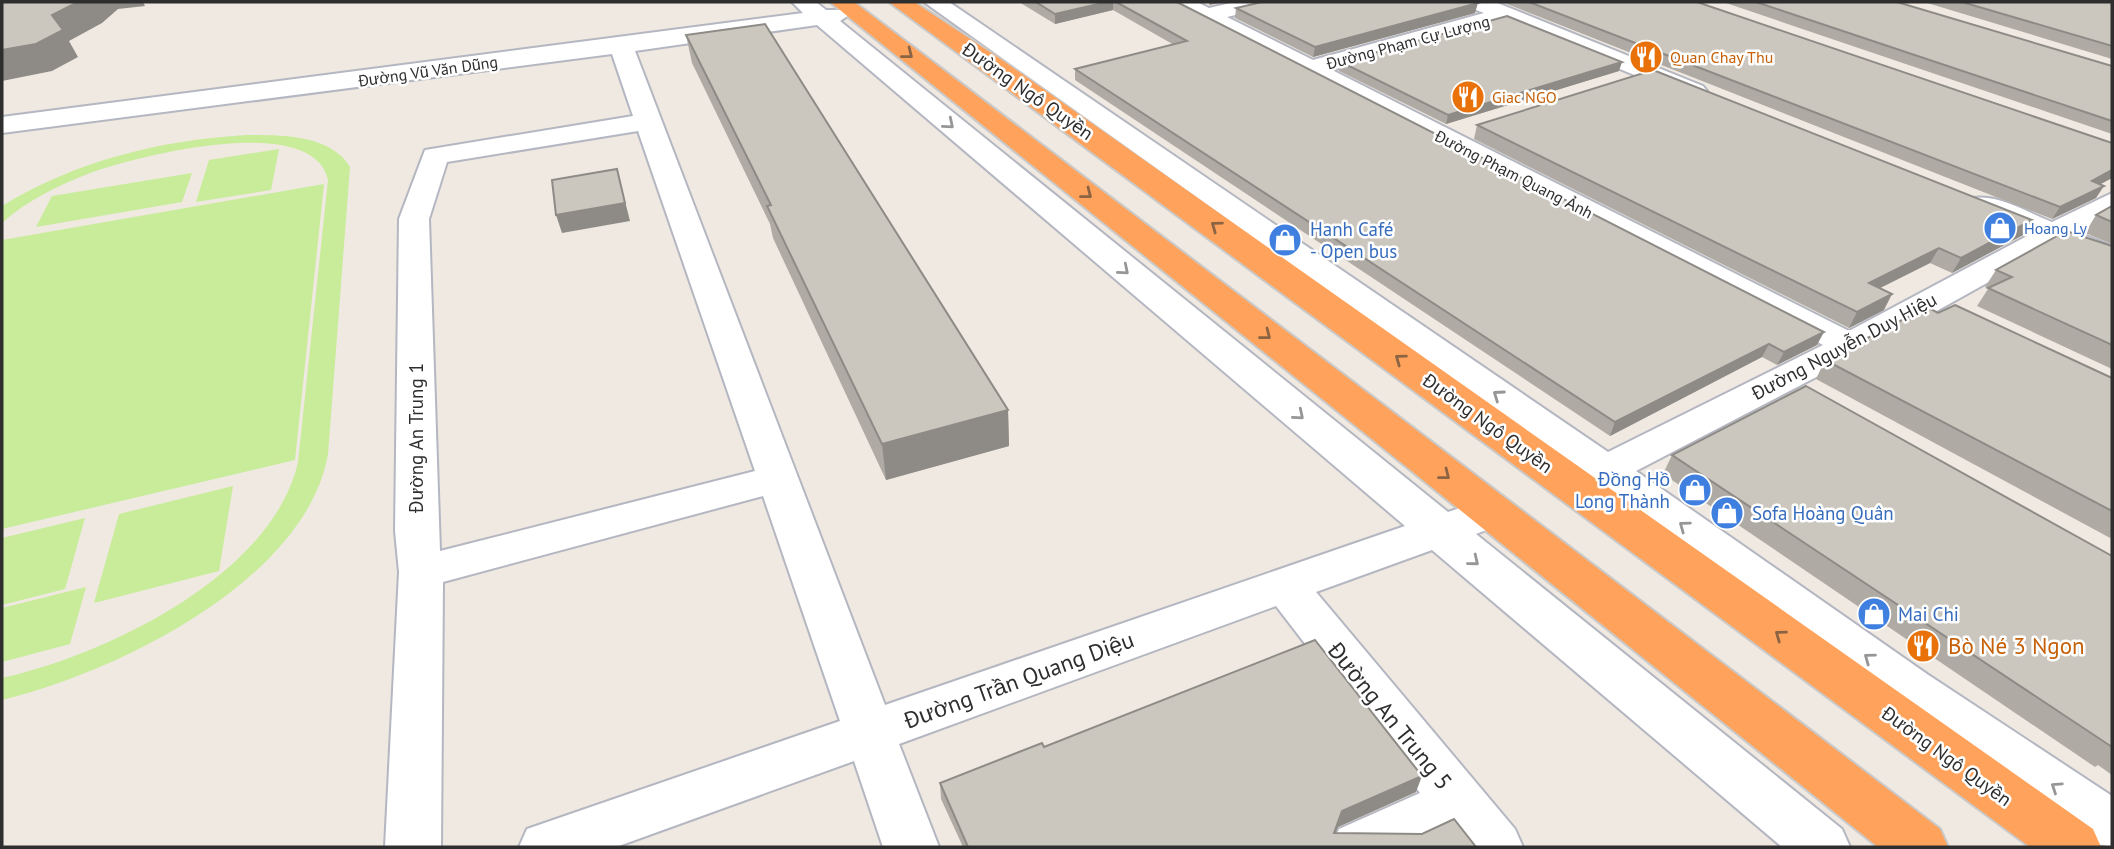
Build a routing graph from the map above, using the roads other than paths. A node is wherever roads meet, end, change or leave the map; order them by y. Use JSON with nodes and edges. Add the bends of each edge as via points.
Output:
{"nodes":[{"id":1,"x":914,"y":2,"type":"edge"},
{"id":2,"x":1181,"y":2,"type":"edge"},
{"id":3,"x":1262,"y":2,"type":"edge"},
{"id":4,"x":1476,"y":2,"type":"edge"},
{"id":5,"x":830,"y":8,"type":"edge"},
{"id":6,"x":1207,"y":15,"type":"junction"},
{"id":7,"x":1506,"y":15,"type":"junction"},
{"id":8,"x":621,"y":46,"type":"junction"},
{"id":9,"x":1309,"y":69,"type":"junction"},
{"id":10,"x":1649,"y":72,"type":"junction"},
{"id":11,"x":1610,"y":85,"type":"edge"},
{"id":12,"x":1714,"y":98,"type":"edge"},
{"id":13,"x":649,"y":121,"type":"junction"},
{"id":14,"x":2,"y":125,"type":"edge"},
{"id":15,"x":1481,"y":125,"type":"edge"},
{"id":16,"x":1442,"y":137,"type":"junction"},
{"id":17,"x":1961,"y":197,"type":"edge"},
{"id":18,"x":2112,"y":202,"type":"edge"},
{"id":19,"x":2052,"y":233,"type":"junction"},
{"id":20,"x":2112,"y":257,"type":"edge"},
{"id":21,"x":1930,"y":300,"type":"junction"},
{"id":22,"x":1967,"y":317,"type":"edge"},
{"id":23,"x":1848,"y":344,"type":"junction"},
{"id":24,"x":1782,"y":379,"type":"junction"},
{"id":25,"x":1819,"y":399,"type":"edge"},
{"id":26,"x":1590,"y":477,"type":"junction"},
{"id":27,"x":778,"y":479,"type":"junction"},
{"id":28,"x":1492,"y":512,"type":"junction"},
{"id":29,"x":1438,"y":531,"type":"junction"},
{"id":30,"x":421,"y":572,"type":"junction"},
{"id":31,"x":1285,"y":585,"type":"junction"},
{"id":32,"x":869,"y":733,"type":"junction"},
{"id":33,"x":1458,"y":801,"type":"junction"},
{"id":34,"x":2112,"y":826,"type":"edge"},
{"id":35,"x":413,"y":847,"type":"edge"},
{"id":36,"x":547,"y":847,"type":"edge"},
{"id":37,"x":911,"y":847,"type":"edge"},
{"id":38,"x":1359,"y":847,"type":"edge"},
{"id":39,"x":1495,"y":847,"type":"edge"},
{"id":40,"x":1822,"y":847,"type":"edge"},
{"id":41,"x":1920,"y":847,"type":"edge"},
{"id":42,"x":2073,"y":847,"type":"edge"}],
"edges":[{"from":1,"to":5,"type":"highway"},
{"from":26,"to":1,"type":"street","name":"Đường Ngô Quyền","one_way":true},
{"from":2,"to":6,"type":"street","name":"Đường Phạm Quang Ảnh"},
{"from":3,"to":6,"type":"street"},
{"from":4,"to":7,"type":"street","name":"Đường Phạm Cự Lượng"},
{"from":5,"to":8,"type":"street","name":"Đường Vũ Văn Dũng"},
{"from":5,"to":28,"type":"highway","one_way":true},
{"from":5,"to":29,"type":"street","one_way":true},
{"from":6,"to":9,"type":"street","name":"Đường Phạm Quang Ảnh"},
{"from":7,"to":9,"type":"street","name":"Đường Phạm Cự Lượng"},
{"from":7,"to":10,"type":"street","name":"Đường Phạm Cự Lượng"},
{"from":8,"to":13,"type":"street"},
{"from":8,"to":14,"type":"street","name":"Đường Vũ Văn Dũng"},
{"from":9,"to":16,"type":"street","name":"Đường Phạm Quang Ảnh"},
{"from":10,"to":11,"type":"street"},
{"from":10,"to":12,"type":"street","name":"Đường Phạm Cự Lượng"},
{"from":13,"to":27,"type":"street"},
{"from":13,"to":30,"type":"street","name":"Đường An Trung 1","via":[[435,156],[414,219],[416,531]]},
{"from":15,"to":16,"type":"street"},
{"from":16,"to":23,"type":"street","name":"Đường Phạm Quang Ảnh"},
{"from":17,"to":19,"type":"street"},
{"from":18,"to":19,"type":"street","name":"Đường Nguyễn Duy Hiệu"},
{"from":19,"to":20,"type":"street"},
{"from":19,"to":21,"type":"street","name":"Đường Nguyễn Duy Hiệu"},
{"from":21,"to":22,"type":"street"},
{"from":21,"to":23,"type":"street","name":"Đường Nguyễn Duy Hiệu"},
{"from":23,"to":24,"type":"street","name":"Đường Nguyễn Duy Hiệu"},
{"from":24,"to":25,"type":"street"},
{"from":24,"to":26,"type":"street","name":"Đường Nguyễn Duy Hiệu"},
{"from":34,"to":26,"type":"street","name":"Đường Ngô Quyền","one_way":true},
{"from":42,"to":26,"type":"highway","name":"Đường Ngô Quyền","one_way":true},
{"from":27,"to":30,"type":"street"},
{"from":27,"to":32,"type":"street"},
{"from":28,"to":29,"type":"street","name":"Đường Trần Quang Diệu"},
{"from":28,"to":41,"type":"highway"},
{"from":29,"to":31,"type":"street","name":"Đường Trần Quang Diệu"},
{"from":29,"to":40,"type":"street","one_way":true},
{"from":30,"to":35,"type":"street"},
{"from":31,"to":32,"type":"street","name":"Đường Trần Quang Diệu"},
{"from":31,"to":33,"type":"street","name":"Đường An Trung 5"},
{"from":32,"to":36,"type":"street","name":"Đường Trần Quang Diệu"},
{"from":32,"to":37,"type":"street"},
{"from":33,"to":38,"type":"street"},
{"from":33,"to":39,"type":"street","name":"Đường An Trung 5"}]}
